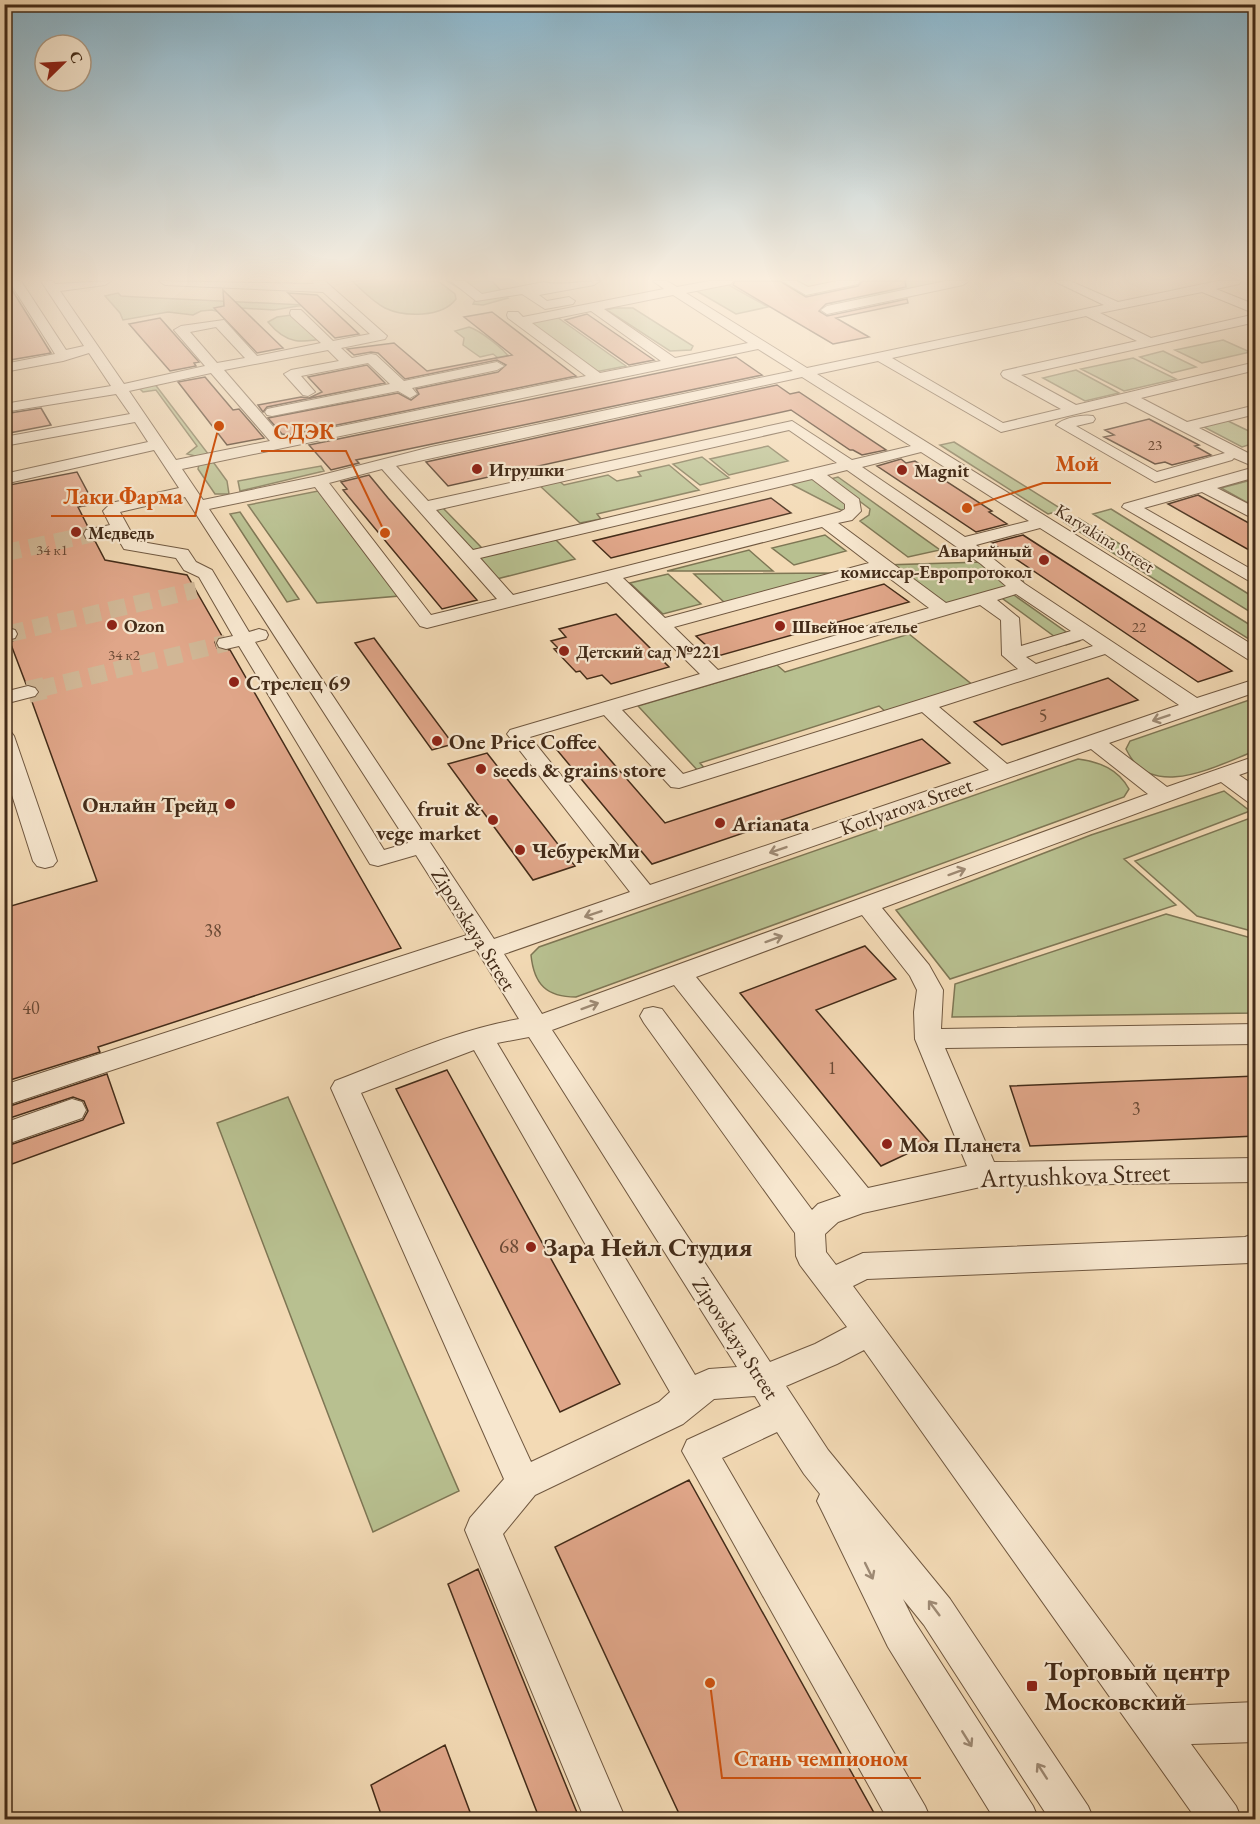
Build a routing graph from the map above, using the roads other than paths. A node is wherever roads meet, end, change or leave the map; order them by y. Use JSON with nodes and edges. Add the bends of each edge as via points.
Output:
{"nodes":[{"id":1,"x":104,"y":366,"type":"edge"},
{"id":2,"x":223,"y":366,"type":"edge"},
{"id":3,"x":333,"y":366,"type":"edge"},
{"id":4,"x":379,"y":366,"type":"edge"},
{"id":5,"x":497,"y":366,"type":"dead end"},
{"id":6,"x":581,"y":366,"type":"edge"},
{"id":7,"x":653,"y":366,"type":"edge"},
{"id":8,"x":796,"y":366,"type":"edge"},
{"id":9,"x":833,"y":366,"type":"edge"},
{"id":10,"x":896,"y":366,"type":"edge"},
{"id":11,"x":1043,"y":366,"type":"edge"},
{"id":12,"x":1256,"y":366,"type":"edge"},
{"id":13,"x":214,"y":368,"type":"junction"},
{"id":14,"x":807,"y":372,"type":"junction"},
{"id":15,"x":448,"y":376,"type":"junction"},
{"id":16,"x":597,"y":378,"type":"junction"},
{"id":17,"x":400,"y":386,"type":"junction"},
{"id":18,"x":119,"y":389,"type":"junction"},
{"id":19,"x":465,"y":391,"type":"dead end"},
{"id":20,"x":356,"y":395,"type":"junction"},
{"id":21,"x":309,"y":398,"type":"junction"},
{"id":22,"x":416,"y":400,"type":"dead end"},
{"id":23,"x":1134,"y":403,"type":"junction"},
{"id":24,"x":4,"y":408,"type":"edge"},
{"id":25,"x":1256,"y":409,"type":"edge"},
{"id":26,"x":1074,"y":410,"type":"junction"},
{"id":27,"x":372,"y":411,"type":"dead end"},
{"id":28,"x":272,"y":412,"type":"dead end"},
{"id":29,"x":138,"y":417,"type":"junction"},
{"id":30,"x":324,"y":420,"type":"dead end"},
{"id":31,"x":1185,"y":427,"type":"junction"},
{"id":32,"x":4,"y":442,"type":"edge"},
{"id":33,"x":279,"y":443,"type":"junction"},
{"id":34,"x":157,"y":444,"type":"junction"},
{"id":35,"x":925,"y":447,"type":"junction"},
{"id":36,"x":1227,"y":457,"type":"junction"},
{"id":37,"x":385,"y":463,"type":"junction"},
{"id":38,"x":1256,"y":463,"type":"edge"},
{"id":39,"x":849,"y":465,"type":"junction"},
{"id":40,"x":172,"y":466,"type":"junction"},
{"id":41,"x":814,"y":473,"type":"junction"},
{"id":42,"x":4,"y":479,"type":"edge"},
{"id":43,"x":319,"y":481,"type":"junction"},
{"id":44,"x":1204,"y":487,"type":"junction"},
{"id":45,"x":194,"y":498,"type":"junction"},
{"id":46,"x":425,"y":507,"type":"junction"},
{"id":47,"x":1256,"y":515,"type":"edge"},
{"id":48,"x":824,"y":521,"type":"junction"},
{"id":49,"x":1043,"y":522,"type":"junction"},
{"id":50,"x":120,"y":528,"type":"junction"},
{"id":51,"x":92,"y":534,"type":"tunnel mouth"},
{"id":52,"x":963,"y":543,"type":"junction"},
{"id":53,"x":469,"y":556,"type":"junction"},
{"id":54,"x":882,"y":565,"type":"junction"},
{"id":55,"x":239,"y":568,"type":"junction"},
{"id":56,"x":610,"y":575,"type":"junction"},
{"id":57,"x":1256,"y":580,"type":"edge"},
{"id":58,"x":202,"y":581,"type":"junction"},
{"id":59,"x":1019,"y":588,"type":"junction"},
{"id":60,"x":983,"y":599,"type":"junction"},
{"id":61,"x":509,"y":601,"type":"junction"},
{"id":62,"x":943,"y":610,"type":"junction"},
{"id":63,"x":661,"y":625,"type":"junction"},
{"id":64,"x":279,"y":630,"type":"junction"},
{"id":65,"x":1084,"y":633,"type":"junction"},
{"id":66,"x":235,"y":641,"type":"junction"},
{"id":67,"x":1106,"y":648,"type":"junction"},
{"id":68,"x":1012,"y":655,"type":"junction"},
{"id":69,"x":1256,"y":656,"type":"edge"},
{"id":70,"x":1033,"y":671,"type":"junction"},
{"id":71,"x":714,"y":677,"type":"junction"},
{"id":72,"x":1256,"y":685,"type":"edge"},
{"id":73,"x":28,"y":692,"type":"tunnel mouth"},
{"id":74,"x":4,"y":698,"type":"edge"},
{"id":75,"x":926,"y":705,"type":"junction"},
{"id":76,"x":1195,"y":706,"type":"junction"},
{"id":77,"x":609,"y":708,"type":"junction"},
{"id":78,"x":336,"y":716,"type":"junction"},
{"id":79,"x":296,"y":727,"type":"junction"},
{"id":80,"x":4,"y":736,"type":"edge"},
{"id":81,"x":1094,"y":741,"type":"junction"},
{"id":82,"x":1256,"y":762,"type":"edge"},
{"id":83,"x":1004,"y":772,"type":"junction"},
{"id":84,"x":1223,"y":774,"type":"junction"},
{"id":85,"x":1164,"y":796,"type":"junction"},
{"id":86,"x":1256,"y":796,"type":"edge"},
{"id":87,"x":422,"y":846,"type":"junction"},
{"id":88,"x":45,"y":861,"type":"dead end"},
{"id":89,"x":646,"y":896,"type":"junction"},
{"id":90,"x":867,"y":905,"type":"junction"},
{"id":91,"x":485,"y":945,"type":"junction"},
{"id":92,"x":679,"y":974,"type":"junction"},
{"id":93,"x":652,"y":1016,"type":"dead end"},
{"id":94,"x":536,"y":1026,"type":"junction"},
{"id":95,"x":1256,"y":1034,"type":"edge"},
{"id":96,"x":481,"y":1038,"type":"junction"},
{"id":97,"x":928,"y":1039,"type":"junction"},
{"id":98,"x":4,"y":1096,"type":"edge"},
{"id":99,"x":72,"y":1110,"type":"dead end"},
{"id":100,"x":4,"y":1134,"type":"edge"},
{"id":101,"x":1256,"y":1170,"type":"edge"},
{"id":102,"x":985,"y":1174,"type":"junction"},
{"id":103,"x":862,"y":1201,"type":"junction"},
{"id":104,"x":810,"y":1230,"type":"junction"},
{"id":105,"x":1254,"y":1253,"type":"edge"},
{"id":106,"x":833,"y":1281,"type":"junction"},
{"id":107,"x":869,"y":1331,"type":"junction"},
{"id":108,"x":763,"y":1380,"type":"junction"},
{"id":109,"x":690,"y":1396,"type":"junction"},
{"id":110,"x":784,"y":1412,"type":"junction"},
{"id":111,"x":816,"y":1461,"type":"junction"},
{"id":112,"x":523,"y":1483,"type":"junction"},
{"id":113,"x":1256,"y":1722,"type":"edge"},
{"id":114,"x":1155,"y":1726,"type":"junction"},
{"id":115,"x":606,"y":1820,"type":"edge"},
{"id":116,"x":911,"y":1820,"type":"edge"},
{"id":117,"x":1019,"y":1820,"type":"edge"},
{"id":118,"x":1074,"y":1820,"type":"edge"},
{"id":119,"x":1222,"y":1820,"type":"edge"}],
"edges":[{"from":1,"to":18,"type":"street","name":"Zipovskaya Street"},
{"from":2,"to":13,"type":"street"},
{"from":3,"to":21,"type":"street","via":[[291,374]]},
{"from":4,"to":17,"type":"street"},
{"from":5,"to":15,"type":"street"},
{"from":6,"to":16,"type":"street"},
{"from":7,"to":16,"type":"street"},
{"from":8,"to":14,"type":"street","name":"Karyakina Street"},
{"from":9,"to":14,"type":"street"},
{"from":10,"to":26,"type":"street","via":[[1001,428]]},
{"from":11,"to":26,"type":"street","via":[[1008,374]]},
{"from":12,"to":23,"type":"street"},
{"from":13,"to":18,"type":"street"},
{"from":13,"to":33,"type":"street"},
{"from":14,"to":35,"type":"street","name":"Karyakina Street"},
{"from":14,"to":37,"type":"street"},
{"from":15,"to":17,"type":"street"},
{"from":15,"to":19,"type":"street"},
{"from":16,"to":33,"type":"street"},
{"from":17,"to":20,"type":"street"},
{"from":17,"to":22,"type":"street"},
{"from":18,"to":24,"type":"street"},
{"from":18,"to":29,"type":"street","name":"Zipovskaya Street"},
{"from":20,"to":21,"type":"street"},
{"from":20,"to":27,"type":"street"},
{"from":21,"to":28,"type":"street"},
{"from":21,"to":30,"type":"street"},
{"from":23,"to":26,"type":"street"},
{"from":23,"to":31,"type":"street"},
{"from":23,"to":36,"type":"street"},
{"from":23,"to":36,"type":"street","via":[[1063,425],[1155,477]]},
{"from":25,"to":31,"type":"street"},
{"from":29,"to":32,"type":"street"},
{"from":29,"to":34,"type":"street","name":"Zipovskaya Street"},
{"from":31,"to":38,"type":"street"},
{"from":33,"to":40,"type":"street"},
{"from":34,"to":40,"type":"street","name":"Zipovskaya Street"},
{"from":34,"to":42,"type":"street"},
{"from":35,"to":39,"type":"street"},
{"from":35,"to":49,"type":"street","name":"Karyakina Street"},
{"from":36,"to":44,"type":"street","via":[[1256,472]]},
{"from":37,"to":43,"type":"street"},
{"from":37,"to":46,"type":"street"},
{"from":39,"to":41,"type":"street"},
{"from":39,"to":46,"type":"street","via":[[792,425]]},
{"from":39,"to":52,"type":"street"},
{"from":40,"to":45,"type":"street","name":"Zipovskaya Street"},
{"from":41,"to":48,"type":"street","via":[[854,502],[853,511],[846,516]]},
{"from":41,"to":53,"type":"street"},
{"from":43,"to":45,"type":"street"},
{"from":43,"to":61,"type":"street","via":[[427,622]]},
{"from":44,"to":47,"type":"street"},
{"from":44,"to":57,"type":"street","via":[[1130,507]]},
{"from":45,"to":50,"type":"street","via":[[114,507],[111,511]]},
{"from":45,"to":55,"type":"street","name":"Zipovskaya Street"},
{"from":46,"to":53,"type":"street"},
{"from":48,"to":54,"type":"street"},
{"from":48,"to":56,"type":"street"},
{"from":49,"to":52,"type":"street"},
{"from":49,"to":69,"type":"street","name":"Karyakina Street"},
{"from":50,"to":51,"type":"street"},
{"from":50,"to":58,"type":"street","via":[[130,545],[182,555]]},
{"from":52,"to":59,"type":"street"},
{"from":53,"to":61,"type":"street"},
{"from":54,"to":62,"type":"street"},
{"from":54,"to":63,"type":"street"},
{"from":55,"to":58,"type":"street"},
{"from":55,"to":64,"type":"street","name":"Zipovskaya Street"},
{"from":56,"to":61,"type":"street"},
{"from":56,"to":63,"type":"street"},
{"from":58,"to":66,"type":"street"},
{"from":59,"to":60,"type":"street"},
{"from":59,"to":65,"type":"street"},
{"from":60,"to":62,"type":"street"},
{"from":60,"to":68,"type":"street","via":[[1010,618]]},
{"from":62,"to":71,"type":"street"},
{"from":63,"to":71,"type":"street"},
{"from":64,"to":66,"type":"street"},
{"from":64,"to":78,"type":"street","name":"Zipovskaya Street"},
{"from":65,"to":67,"type":"street"},
{"from":65,"to":68,"type":"street"},
{"from":66,"to":79,"type":"street"},
{"from":67,"to":70,"type":"street"},
{"from":67,"to":76,"type":"street"},
{"from":68,"to":70,"type":"street"},
{"from":70,"to":75,"type":"street"},
{"from":71,"to":77,"type":"street"},
{"from":72,"to":76,"type":"street","name":"Kotlyarova Street"},
{"from":73,"to":74,"type":"street"},
{"from":75,"to":77,"type":"street","via":[[679,782]]},
{"from":75,"to":83,"type":"street"},
{"from":76,"to":81,"type":"street","name":"Kotlyarova Street","one_way":true},
{"from":77,"to":89,"type":"street","via":[[517,734]]},
{"from":78,"to":79,"type":"street"},
{"from":78,"to":87,"type":"street","name":"Zipovskaya Street"},
{"from":79,"to":87,"type":"street","via":[[378,859]]},
{"from":80,"to":88,"type":"street"},
{"from":81,"to":83,"type":"street","name":"Kotlyarova Street"},
{"from":81,"to":85,"type":"street"},
{"from":82,"to":84,"type":"street"},
{"from":83,"to":89,"type":"street","name":"Kotlyarova Street","one_way":true},
{"from":84,"to":85,"type":"street"},
{"from":84,"to":86,"type":"street"},
{"from":90,"to":85,"type":"street","one_way":true},
{"from":87,"to":91,"type":"street","name":"Zipovskaya Street"},
{"from":89,"to":91,"type":"street","name":"Kotlyarova Street","one_way":true},
{"from":92,"to":90,"type":"street","one_way":true},
{"from":90,"to":97,"type":"street","via":[[920,971],[930,990]]},
{"from":91,"to":94,"type":"street","name":"Zipovskaya Street"},
{"from":91,"to":98,"type":"street","name":"Kotlyarova Street"},
{"from":94,"to":92,"type":"street","one_way":true},
{"from":92,"to":103,"type":"street"},
{"from":93,"to":104,"type":"street"},
{"from":94,"to":96,"type":"street"},
{"from":94,"to":108,"type":"street","name":"Zipovskaya Street"},
{"from":95,"to":97,"type":"street"},
{"from":96,"to":109,"type":"street"},
{"from":96,"to":112,"type":"street","via":[[345,1088]]},
{"from":97,"to":102,"type":"street"},
{"from":99,"to":100,"type":"street"},
{"from":101,"to":102,"type":"street","name":"Artyushkova Street"},
{"from":102,"to":103,"type":"street","name":"Artyushkova Street"},
{"from":103,"to":104,"type":"street","name":"Artyushkova Street","via":[[828,1213]]},
{"from":104,"to":106,"type":"street","via":[[811,1256]]},
{"from":105,"to":106,"type":"street","via":[[863,1266]]},
{"from":106,"to":107,"type":"street"},
{"from":107,"to":108,"type":"street"},
{"from":107,"to":114,"type":"street"},
{"from":108,"to":109,"type":"street","via":[[709,1384]]},
{"from":108,"to":110,"type":"street","name":"Zipovskaya Street"},
{"from":109,"to":112,"type":"street","via":[[671,1413]]},
{"from":110,"to":111,"type":"street","name":"Zipovskaya Street"},
{"from":110,"to":116,"type":"street","via":[[699,1451]]},
{"from":111,"to":117,"type":"street","name":"Zipovskaya Street","one_way":true,"via":[[901,1634]]},
{"from":118,"to":111,"type":"street","name":"Zipovskaya Street","one_way":true,"via":[[937,1612]]},
{"from":112,"to":115,"type":"street","via":[[483,1530]]},
{"from":113,"to":114,"type":"street"},
{"from":114,"to":119,"type":"street"}]}
